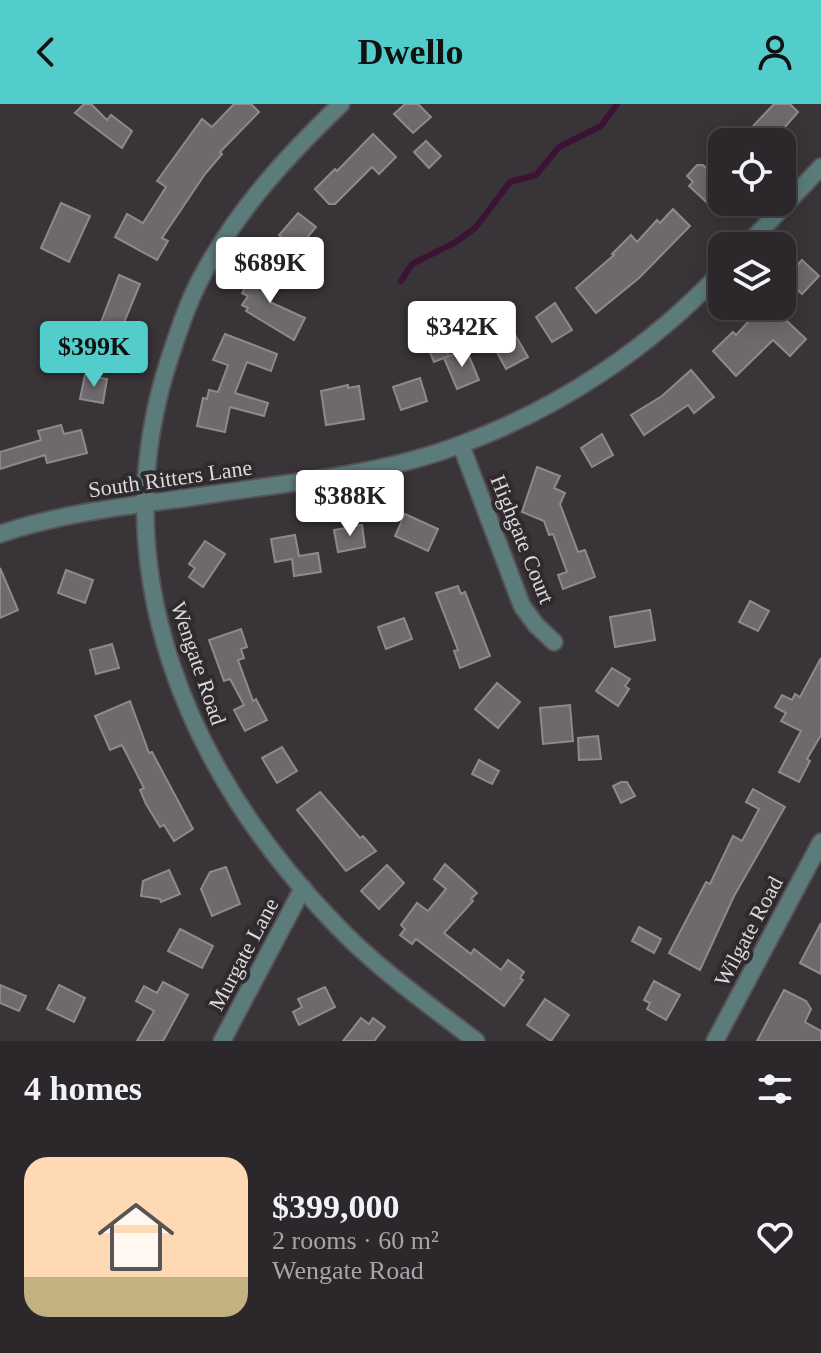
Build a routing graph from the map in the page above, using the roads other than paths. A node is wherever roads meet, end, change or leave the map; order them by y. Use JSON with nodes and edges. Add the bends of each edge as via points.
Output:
{"nodes":[{"id":1,"x":341,"y":104,"type":"edge"},
{"id":2,"x":821,"y":167,"type":"edge"},
{"id":3,"x":759,"y":232,"type":"edge"},
{"id":4,"x":708,"y":284,"type":"edge"},
{"id":5,"x":461,"y":445,"type":"junction"},
{"id":6,"x":145,"y":504,"type":"junction"},
{"id":7,"x":0,"y":534,"type":"edge"},
{"id":8,"x":554,"y":642,"type":"dead end"},
{"id":9,"x":821,"y":842,"type":"edge"},
{"id":10,"x":303,"y":888,"type":"junction"},
{"id":11,"x":222,"y":1041,"type":"edge"},
{"id":12,"x":476,"y":1041,"type":"edge"},
{"id":13,"x":715,"y":1041,"type":"edge"}],
"edges":[{"from":1,"to":6,"type":"street","name":"Wengate Road","via":[[274,170],[200,280],[158,400]]},
{"from":2,"to":3,"type":"street"},
{"from":4,"to":5,"type":"street","name":"South Ritters Lane","via":[[598,375],[539,410]]},
{"from":5,"to":6,"type":"street","name":"South Ritters Lane","via":[[319,478]]},
{"from":5,"to":8,"type":"street","name":"Highgate Court","via":[[522,606]]},
{"from":6,"to":7,"type":"street","name":"South Ritters Lane","via":[[74,514]]},
{"from":6,"to":10,"type":"street","name":"Wengate Road","via":[[152,594],[181,694],[231,794]]},
{"from":9,"to":13,"type":"street","name":"Wilgate Road"},
{"from":10,"to":11,"type":"street","name":"Murgate Lane"},
{"from":10,"to":12,"type":"street","name":"Wengate Road","via":[[370,957]]}]}
